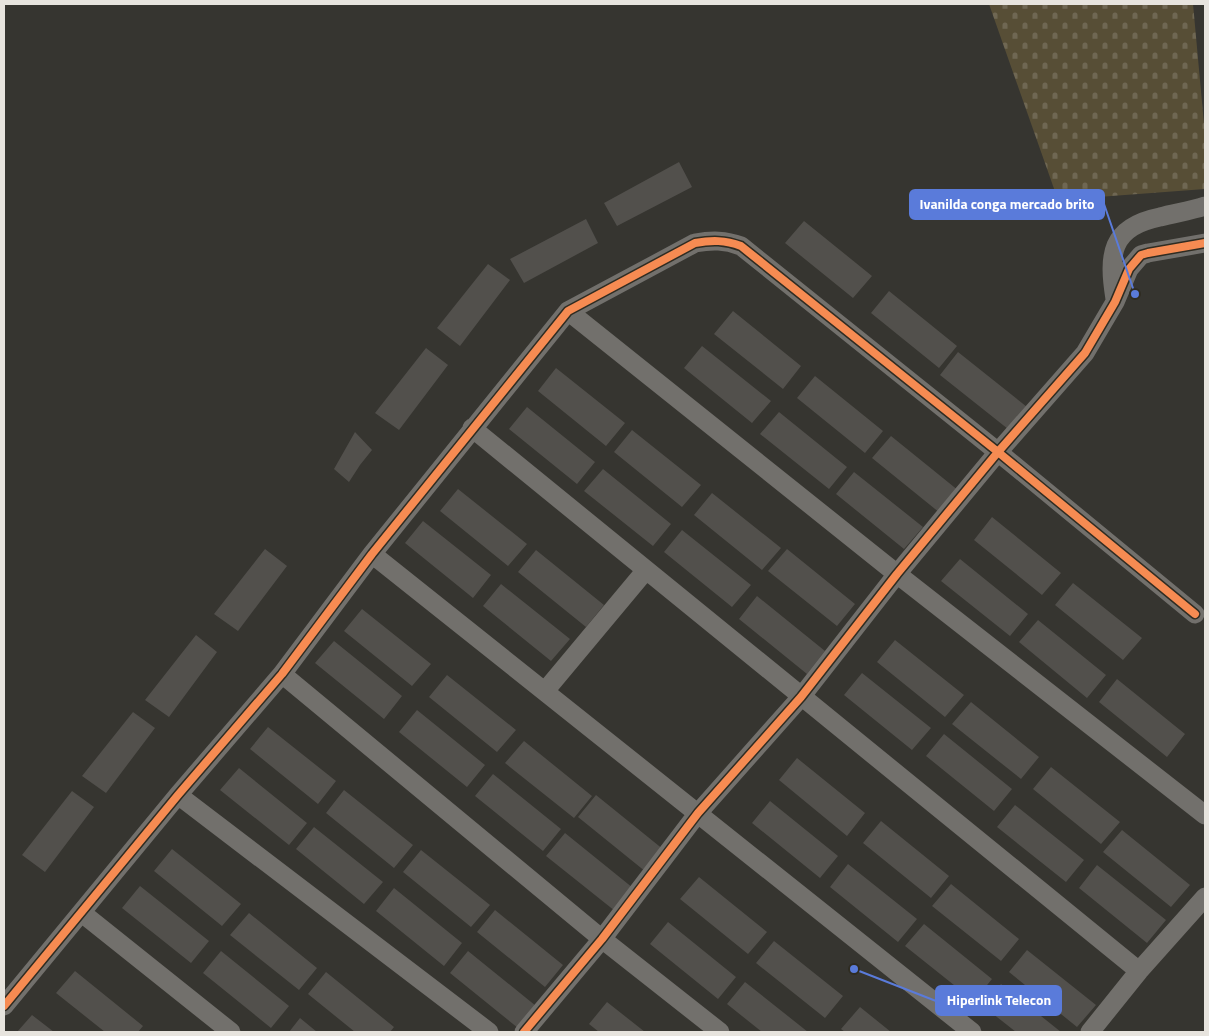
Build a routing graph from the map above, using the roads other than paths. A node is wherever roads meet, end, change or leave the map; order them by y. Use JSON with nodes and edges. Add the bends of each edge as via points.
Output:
{"nodes":[{"id":1,"x":1205,"y":206,"type":"edge"},
{"id":2,"x":1205,"y":243,"type":"edge"},
{"id":3,"x":1115,"y":302,"type":"junction"},
{"id":4,"x":568,"y":311,"type":"junction"},
{"id":5,"x":472,"y":428,"type":"junction"},
{"id":6,"x":998,"y":452,"type":"junction"},
{"id":7,"x":372,"y":554,"type":"junction"},
{"id":8,"x":646,"y":570,"type":"junction"},
{"id":9,"x":897,"y":574,"type":"junction"},
{"id":10,"x":1195,"y":614,"type":"dead end"},
{"id":11,"x":282,"y":674,"type":"junction"},
{"id":12,"x":544,"y":691,"type":"junction"},
{"id":13,"x":801,"y":696,"type":"junction"},
{"id":14,"x":178,"y":795,"type":"junction"},
{"id":15,"x":698,"y":813,"type":"junction"},
{"id":16,"x":1205,"y":815,"type":"edge"},
{"id":17,"x":1205,"y":897,"type":"edge"},
{"id":18,"x":82,"y":913,"type":"junction"},
{"id":19,"x":602,"y":939,"type":"junction"},
{"id":20,"x":1140,"y":971,"type":"junction"},
{"id":21,"x":4,"y":1006,"type":"edge"},
{"id":22,"x":231,"y":1032,"type":"edge"},
{"id":23,"x":489,"y":1032,"type":"edge"},
{"id":24,"x":524,"y":1032,"type":"edge"},
{"id":25,"x":720,"y":1032,"type":"edge"},
{"id":26,"x":972,"y":1032,"type":"edge"},
{"id":27,"x":1090,"y":1032,"type":"edge"}],
"edges":[{"from":1,"to":3,"type":"street","via":[[1158,217],[1124,232],[1112,259]]},
{"from":2,"to":3,"type":"street","via":[[1141,255],[1129,269]]},
{"from":3,"to":6,"type":"street","via":[[1085,353]]},
{"from":4,"to":5,"type":"street"},
{"from":4,"to":6,"type":"street","via":[[695,244],[726,240],[741,246]]},
{"from":4,"to":9,"type":"street"},
{"from":5,"to":7,"type":"street"},
{"from":5,"to":8,"type":"street"},
{"from":6,"to":9,"type":"street"},
{"from":6,"to":10,"type":"street"},
{"from":7,"to":11,"type":"street"},
{"from":7,"to":12,"type":"street"},
{"from":8,"to":12,"type":"street"},
{"from":8,"to":13,"type":"street"},
{"from":9,"to":13,"type":"street"},
{"from":9,"to":16,"type":"street"},
{"from":11,"to":14,"type":"street"},
{"from":11,"to":19,"type":"street"},
{"from":12,"to":15,"type":"street"},
{"from":13,"to":15,"type":"street"},
{"from":13,"to":20,"type":"street"},
{"from":14,"to":18,"type":"street"},
{"from":14,"to":23,"type":"street"},
{"from":15,"to":19,"type":"street"},
{"from":15,"to":26,"type":"street"},
{"from":17,"to":20,"type":"street"},
{"from":18,"to":21,"type":"street"},
{"from":18,"to":22,"type":"street"},
{"from":19,"to":24,"type":"street"},
{"from":19,"to":25,"type":"street"},
{"from":20,"to":27,"type":"street"}]}
